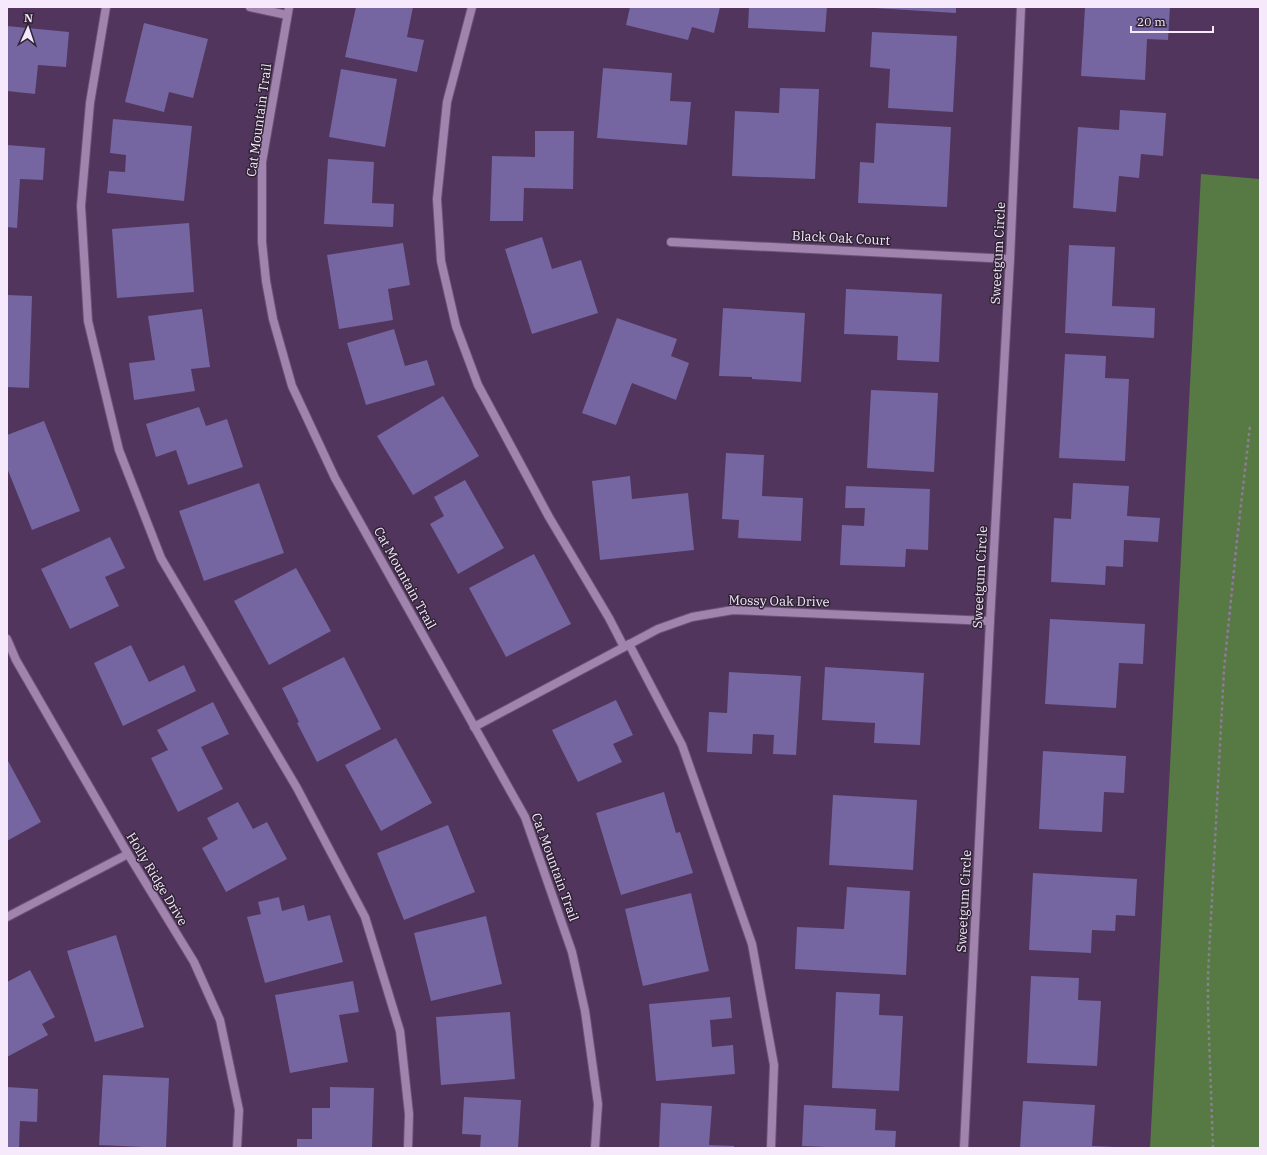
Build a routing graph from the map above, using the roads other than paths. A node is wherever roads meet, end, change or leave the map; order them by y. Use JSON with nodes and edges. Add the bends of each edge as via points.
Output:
{"nodes":[{"id":1,"x":106,"y":7,"type":"edge"},
{"id":2,"x":250,"y":7,"type":"edge"},
{"id":3,"x":472,"y":7,"type":"edge"},
{"id":4,"x":1020,"y":7,"type":"edge"},
{"id":5,"x":288,"y":11,"type":"edge"},
{"id":6,"x":671,"y":242,"type":"dead end"},
{"id":7,"x":1010,"y":259,"type":"junction"},
{"id":8,"x":990,"y":621,"type":"junction"},
{"id":9,"x":7,"y":639,"type":"edge"},
{"id":10,"x":626,"y":646,"type":"junction"},
{"id":11,"x":474,"y":727,"type":"junction"},
{"id":12,"x":128,"y":854,"type":"junction"},
{"id":13,"x":7,"y":917,"type":"edge"},
{"id":14,"x":237,"y":1148,"type":"edge"},
{"id":15,"x":408,"y":1148,"type":"edge"},
{"id":16,"x":595,"y":1148,"type":"edge"},
{"id":17,"x":771,"y":1148,"type":"edge"},
{"id":18,"x":964,"y":1148,"type":"edge"}],
"edges":[{"from":1,"to":15,"type":"street","via":[[90,103],[81,206],[88,321],[118,450],[162,558],[297,788],[365,917],[400,1031],[409,1114]]},
{"from":2,"to":5,"type":"street"},
{"from":3,"to":10,"type":"street","via":[[447,102],[437,199],[441,261],[456,326],[478,385],[550,517]]},
{"from":4,"to":7,"type":"street","name":"Sweetgum Circle"},
{"from":5,"to":11,"type":"street","name":"Cat Mountain Trail","via":[[262,162],[262,242],[273,319],[292,386],[335,478]]},
{"from":6,"to":7,"type":"street","name":"Black Oak Court"},
{"from":7,"to":8,"type":"street","name":"Sweetgum Circle"},
{"from":8,"to":10,"type":"street","name":"Mossy Oak Drive","via":[[733,610],[692,617],[658,629]]},
{"from":8,"to":18,"type":"street","name":"Sweetgum Circle"},
{"from":9,"to":12,"type":"street","name":"Holly Ridge Drive","via":[[16,660]]},
{"from":10,"to":11,"type":"street","name":"Mossy Oak Drive"},
{"from":10,"to":17,"type":"street","via":[[682,745],[752,944],[774,1065]]},
{"from":11,"to":16,"type":"street","name":"Cat Mountain Trail","via":[[525,817],[572,952],[598,1104]]},
{"from":12,"to":13,"type":"street"},
{"from":12,"to":14,"type":"street","name":"Holly Ridge Drive","via":[[194,962],[220,1020],[239,1110]]}]}
